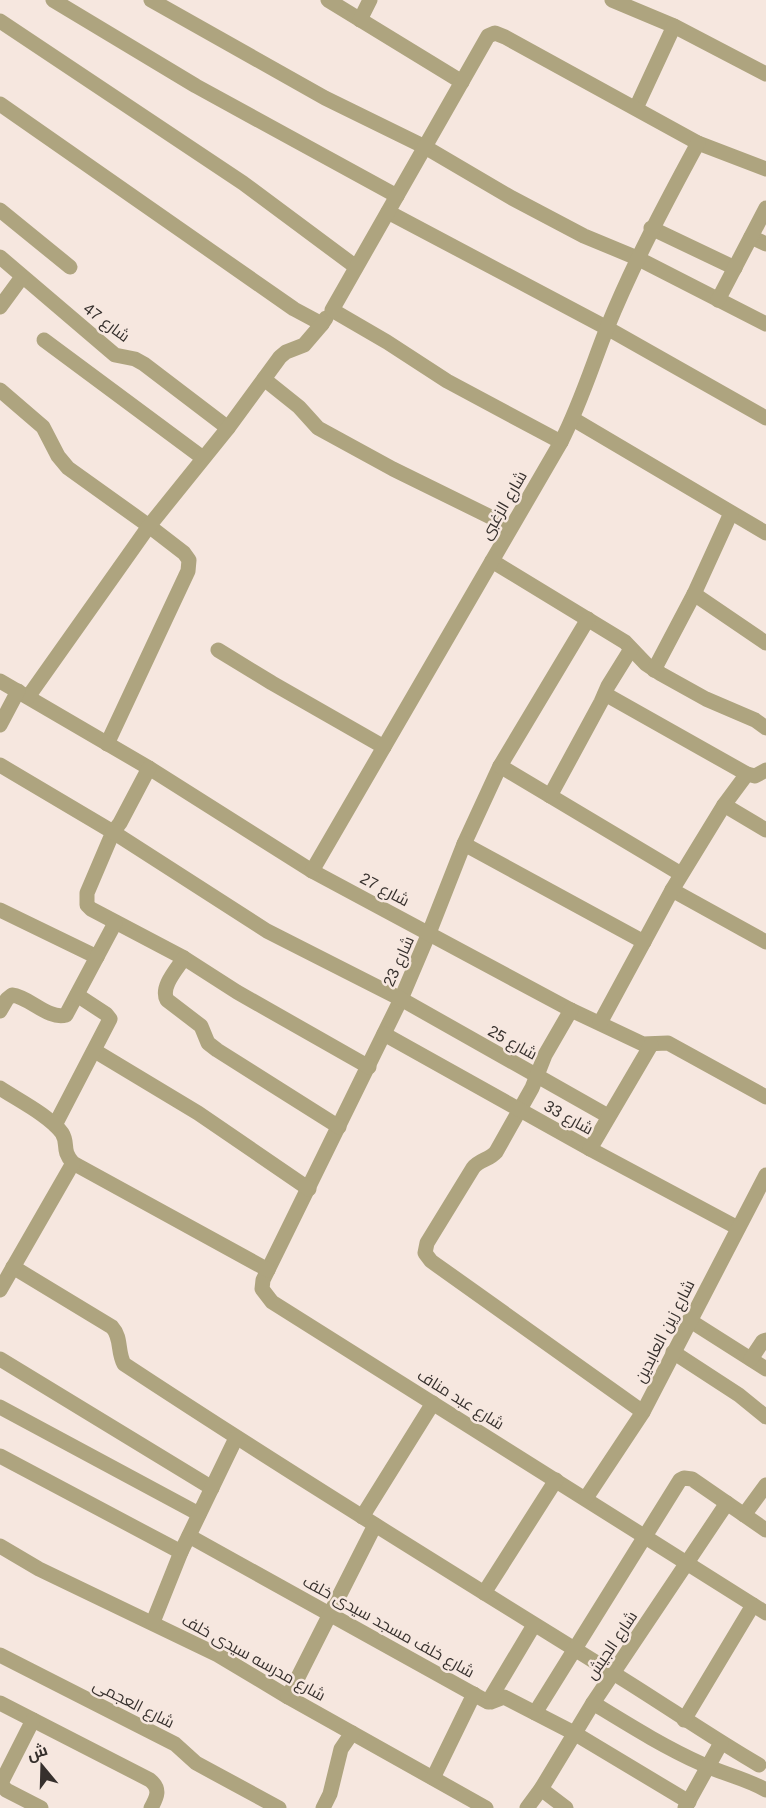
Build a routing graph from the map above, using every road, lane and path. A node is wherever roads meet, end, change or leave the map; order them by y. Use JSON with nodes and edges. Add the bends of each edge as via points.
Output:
{"nodes":[{"id":1,"x":52,"y":0,"type":"edge"},
{"id":2,"x":151,"y":0,"type":"edge"},
{"id":3,"x":328,"y":0,"type":"edge"},
{"id":4,"x":370,"y":0,"type":"edge"},
{"id":5,"x":612,"y":0,"type":"edge"},
{"id":6,"x":360,"y":20,"type":"junction"},
{"id":7,"x":0,"y":21,"type":"edge"},
{"id":8,"x":674,"y":26,"type":"junction"},
{"id":9,"x":766,"y":74,"type":"edge"},
{"id":10,"x":462,"y":82,"type":"junction"},
{"id":11,"x":0,"y":104,"type":"edge"},
{"id":12,"x":636,"y":108,"type":"junction"},
{"id":13,"x":698,"y":143,"type":"junction"},
{"id":14,"x":425,"y":147,"type":"junction"},
{"id":15,"x":766,"y":169,"type":"edge"},
{"id":16,"x":397,"y":196,"type":"junction"},
{"id":17,"x":766,"y":208,"type":"edge"},
{"id":18,"x":0,"y":210,"type":"edge"},
{"id":19,"x":388,"y":212,"type":"junction"},
{"id":20,"x":651,"y":228,"type":"junction"},
{"id":21,"x":751,"y":237,"type":"junction"},
{"id":22,"x":766,"y":244,"type":"edge"},
{"id":23,"x":0,"y":256,"type":"edge"},
{"id":24,"x":637,"y":258,"type":"junction"},
{"id":25,"x":70,"y":267,"type":"dead end"},
{"id":26,"x":356,"y":267,"type":"junction"},
{"id":27,"x":735,"y":268,"type":"junction"},
{"id":28,"x":22,"y":277,"type":"junction"},
{"id":29,"x":718,"y":300,"type":"junction"},
{"id":30,"x":0,"y":307,"type":"edge"},
{"id":31,"x":332,"y":310,"type":"junction"},
{"id":32,"x":322,"y":324,"type":"junction"},
{"id":33,"x":766,"y":324,"type":"edge"},
{"id":34,"x":607,"y":328,"type":"junction"},
{"id":35,"x":44,"y":340,"type":"dead end"},
{"id":36,"x":264,"y":379,"type":"junction"},
{"id":37,"x":0,"y":390,"type":"edge"},
{"id":38,"x":766,"y":418,"type":"edge"},
{"id":39,"x":573,"y":419,"type":"junction"},
{"id":40,"x":228,"y":428,"type":"junction"},
{"id":41,"x":561,"y":442,"type":"junction"},
{"id":42,"x":203,"y":458,"type":"junction"},
{"id":43,"x":731,"y":513,"type":"junction"},
{"id":44,"x":149,"y":526,"type":"junction"},
{"id":45,"x":511,"y":527,"type":"junction"},
{"id":46,"x":766,"y":533,"type":"edge"},
{"id":47,"x":492,"y":561,"type":"junction"},
{"id":48,"x":694,"y":594,"type":"junction"},
{"id":49,"x":588,"y":619,"type":"junction"},
{"id":50,"x":766,"y":642,"type":"edge"},
{"id":51,"x":631,"y":649,"type":"junction"},
{"id":52,"x":218,"y":650,"type":"dead end"},
{"id":53,"x":654,"y":670,"type":"junction"},
{"id":54,"x":0,"y":681,"type":"edge"},
{"id":55,"x":23,"y":694,"type":"junction"},
{"id":56,"x":605,"y":694,"type":"junction"},
{"id":57,"x":0,"y":725,"type":"edge"},
{"id":58,"x":766,"y":728,"type":"edge"},
{"id":59,"x":107,"y":744,"type":"junction"},
{"id":60,"x":384,"y":747,"type":"junction"},
{"id":61,"x":0,"y":765,"type":"edge"},
{"id":62,"x":500,"y":766,"type":"junction"},
{"id":63,"x":149,"y":768,"type":"junction"},
{"id":64,"x":766,"y":770,"type":"edge"},
{"id":65,"x":747,"y":774,"type":"junction"},
{"id":66,"x":550,"y":796,"type":"junction"},
{"id":67,"x":724,"y":805,"type":"junction"},
{"id":68,"x":766,"y":830,"type":"edge"},
{"id":69,"x":113,"y":832,"type":"junction"},
{"id":70,"x":464,"y":844,"type":"junction"},
{"id":71,"x":312,"y":871,"type":"junction"},
{"id":72,"x":681,"y":874,"type":"junction"},
{"id":73,"x":672,"y":890,"type":"junction"},
{"id":74,"x":0,"y":910,"type":"edge"},
{"id":75,"x":116,"y":923,"type":"junction"},
{"id":76,"x":429,"y":933,"type":"junction"},
{"id":77,"x":644,"y":942,"type":"junction"},
{"id":78,"x":766,"y":942,"type":"edge"},
{"id":79,"x":97,"y":957,"type":"junction"},
{"id":80,"x":184,"y":958,"type":"junction"},
{"id":81,"x":77,"y":995,"type":"junction"},
{"id":82,"x":401,"y":999,"type":"junction"},
{"id":83,"x":571,"y":1010,"type":"junction"},
{"id":84,"x":0,"y":1011,"type":"edge"},
{"id":85,"x":600,"y":1023,"type":"junction"},
{"id":86,"x":384,"y":1034,"type":"junction"},
{"id":87,"x":651,"y":1045,"type":"junction"},
{"id":88,"x":95,"y":1051,"type":"junction"},
{"id":89,"x":369,"y":1067,"type":"junction"},
{"id":90,"x":537,"y":1076,"type":"junction"},
{"id":91,"x":0,"y":1088,"type":"edge"},
{"id":92,"x":766,"y":1097,"type":"edge"},
{"id":93,"x":520,"y":1110,"type":"junction"},
{"id":94,"x":608,"y":1116,"type":"junction"},
{"id":95,"x":55,"y":1125,"type":"junction"},
{"id":96,"x":339,"y":1128,"type":"junction"},
{"id":97,"x":590,"y":1149,"type":"junction"},
{"id":98,"x":73,"y":1163,"type":"junction"},
{"id":99,"x":766,"y":1175,"type":"edge"},
{"id":100,"x":309,"y":1189,"type":"junction"},
{"id":101,"x":738,"y":1228,"type":"junction"},
{"id":102,"x":13,"y":1267,"type":"junction"},
{"id":103,"x":268,"y":1270,"type":"junction"},
{"id":104,"x":262,"y":1289,"type":"joint"},
{"id":105,"x":0,"y":1290,"type":"edge"},
{"id":106,"x":689,"y":1320,"type":"junction"},
{"id":107,"x":766,"y":1340,"type":"edge"},
{"id":108,"x":673,"y":1352,"type":"junction"},
{"id":109,"x":0,"y":1359,"type":"edge"},
{"id":110,"x":751,"y":1359,"type":"junction"},
{"id":111,"x":766,"y":1369,"type":"edge"},
{"id":112,"x":433,"y":1402,"type":"junction"},
{"id":113,"x":0,"y":1407,"type":"edge"},
{"id":114,"x":643,"y":1412,"type":"junction"},
{"id":115,"x":766,"y":1417,"type":"edge"},
{"id":116,"x":236,"y":1438,"type":"junction"},
{"id":117,"x":0,"y":1456,"type":"edge"},
{"id":118,"x":556,"y":1480,"type":"junction"},
{"id":119,"x":766,"y":1485,"type":"edge"},
{"id":120,"x":212,"y":1488,"type":"junction"},
{"id":121,"x":586,"y":1498,"type":"junction"},
{"id":122,"x":728,"y":1503,"type":"junction"},
{"id":123,"x":199,"y":1514,"type":"junction"},
{"id":124,"x":744,"y":1515,"type":"junction"},
{"id":125,"x":369,"y":1521,"type":"junction"},
{"id":126,"x":766,"y":1530,"type":"edge"},
{"id":127,"x":645,"y":1535,"type":"junction"},
{"id":128,"x":189,"y":1536,"type":"junction"},
{"id":129,"x":0,"y":1546,"type":"edge"},
{"id":130,"x":181,"y":1552,"type":"junction"},
{"id":131,"x":688,"y":1563,"type":"junction"},
{"id":132,"x":484,"y":1593,"type":"junction"},
{"id":133,"x":759,"y":1609,"type":"edge"},
{"id":134,"x":330,"y":1614,"type":"junction"},
{"id":135,"x":153,"y":1622,"type":"junction"},
{"id":136,"x":534,"y":1625,"type":"junction"},
{"id":137,"x":574,"y":1649,"type":"junction"},
{"id":138,"x":0,"y":1655,"type":"edge"},
{"id":139,"x":614,"y":1673,"type":"junction"},
{"id":140,"x":474,"y":1694,"type":"junction"},
{"id":141,"x":288,"y":1696,"type":"junction"},
{"id":142,"x":488,"y":1702,"type":"junction"},
{"id":143,"x":0,"y":1703,"type":"edge"},
{"id":144,"x":593,"y":1703,"type":"junction"},
{"id":145,"x":535,"y":1713,"type":"junction"},
{"id":146,"x":33,"y":1720,"type":"junction"},
{"id":147,"x":684,"y":1720,"type":"junction"},
{"id":148,"x":352,"y":1733,"type":"junction"},
{"id":149,"x":574,"y":1733,"type":"junction"},
{"id":150,"x":721,"y":1743,"type":"junction"},
{"id":151,"x":762,"y":1760,"type":"edge"},
{"id":152,"x":708,"y":1767,"type":"junction"},
{"id":153,"x":433,"y":1778,"type":"junction"},
{"id":154,"x":749,"y":1780,"type":"junction"},
{"id":155,"x":541,"y":1790,"type":"junction"},
{"id":156,"x":766,"y":1790,"type":"edge"},
{"id":157,"x":687,"y":1805,"type":"edge"},
{"id":158,"x":41,"y":1808,"type":"edge"},
{"id":159,"x":152,"y":1808,"type":"edge"},
{"id":160,"x":279,"y":1808,"type":"edge"},
{"id":161,"x":323,"y":1808,"type":"edge"},
{"id":162,"x":486,"y":1808,"type":"edge"},
{"id":163,"x":527,"y":1808,"type":"edge"},
{"id":164,"x":566,"y":1808,"type":"edge"}],
"edges":[{"from":1,"to":16,"type":"street","via":[[196,86]]},
{"from":2,"to":14,"type":"street","via":[[324,98]]},
{"from":3,"to":6,"type":"street"},
{"from":4,"to":6,"type":"street"},
{"from":5,"to":8,"type":"street"},
{"from":6,"to":10,"type":"street"},
{"from":7,"to":26,"type":"street","via":[[243,183]]},
{"from":8,"to":9,"type":"street"},
{"from":8,"to":12,"type":"street"},
{"from":10,"to":12,"type":"street","via":[[488,36],[495,33]]},
{"from":10,"to":14,"type":"street"},
{"from":11,"to":32,"type":"street","via":[[294,309]]},
{"from":12,"to":13,"type":"street"},
{"from":13,"to":15,"type":"street"},
{"from":13,"to":20,"type":"street","name":"شارع الزغبى"},
{"from":14,"to":16,"type":"street"},
{"from":14,"to":24,"type":"street","via":[[584,236]]},
{"from":16,"to":19,"type":"street"},
{"from":17,"to":21,"type":"street"},
{"from":18,"to":25,"type":"street"},
{"from":19,"to":26,"type":"street"},
{"from":19,"to":34,"type":"street"},
{"from":20,"to":24,"type":"street","name":"شارع الزغبى"},
{"from":20,"to":27,"type":"street"},
{"from":21,"to":22,"type":"street"},
{"from":21,"to":27,"type":"street"},
{"from":23,"to":28,"type":"street","name":"شارع 47"},
{"from":24,"to":29,"type":"street"},
{"from":24,"to":34,"type":"street","name":"شارع الزغبى"},
{"from":26,"to":31,"type":"street"},
{"from":27,"to":29,"type":"street"},
{"from":28,"to":30,"type":"street"},
{"from":28,"to":40,"type":"street","name":"شارع 47","via":[[115,355],[144,364]]},
{"from":29,"to":33,"type":"street"},
{"from":31,"to":32,"type":"street"},
{"from":31,"to":41,"type":"street","via":[[447,381]]},
{"from":32,"to":36,"type":"street","via":[[304,345],[280,357]]},
{"from":34,"to":38,"type":"street"},
{"from":34,"to":39,"type":"street","name":"شارع الزغبى"},
{"from":35,"to":42,"type":"street"},
{"from":36,"to":40,"type":"street"},
{"from":36,"to":45,"type":"street","via":[[318,428]]},
{"from":37,"to":44,"type":"street","via":[[43,427],[68,468]]},
{"from":39,"to":41,"type":"street","name":"شارع الزغبى"},
{"from":39,"to":43,"type":"street"},
{"from":40,"to":42,"type":"street"},
{"from":41,"to":45,"type":"street","name":"شارع الزغبى"},
{"from":42,"to":44,"type":"street"},
{"from":43,"to":46,"type":"street"},
{"from":43,"to":48,"type":"street"},
{"from":44,"to":55,"type":"street"},
{"from":44,"to":59,"type":"street","via":[[188,557],[190,568]]},
{"from":45,"to":47,"type":"street","name":"شارع الزغبى"},
{"from":47,"to":49,"type":"street"},
{"from":47,"to":60,"type":"street","name":"شارع الزغبى"},
{"from":48,"to":50,"type":"street"},
{"from":48,"to":53,"type":"street"},
{"from":49,"to":51,"type":"street"},
{"from":49,"to":62,"type":"street","name":"شارع 23"},
{"from":51,"to":53,"type":"street"},
{"from":51,"to":56,"type":"street"},
{"from":52,"to":60,"type":"street"},
{"from":53,"to":58,"type":"street"},
{"from":54,"to":55,"type":"street","name":"شارع 27"},
{"from":55,"to":57,"type":"street"},
{"from":55,"to":59,"type":"street","name":"شارع 27"},
{"from":56,"to":65,"type":"street"},
{"from":56,"to":66,"type":"street"},
{"from":59,"to":63,"type":"street","name":"شارع 27"},
{"from":60,"to":71,"type":"street","name":"شارع الزغبى"},
{"from":61,"to":69,"type":"street","name":"شارع 25"},
{"from":62,"to":66,"type":"street"},
{"from":62,"to":70,"type":"street","name":"شارع 23"},
{"from":63,"to":69,"type":"street"},
{"from":63,"to":71,"type":"street","name":"شارع 27"},
{"from":64,"to":65,"type":"street","via":[[755,776]]},
{"from":65,"to":67,"type":"street"},
{"from":66,"to":72,"type":"street"},
{"from":67,"to":68,"type":"street"},
{"from":67,"to":72,"type":"street"},
{"from":69,"to":75,"type":"street","via":[[86,899],[91,909]]},
{"from":69,"to":82,"type":"street","name":"شارع 25","via":[[267,931]]},
{"from":70,"to":76,"type":"street","name":"شارع 23"},
{"from":70,"to":77,"type":"street"},
{"from":71,"to":76,"type":"street","name":"شارع 27"},
{"from":72,"to":73,"type":"street"},
{"from":73,"to":77,"type":"street"},
{"from":73,"to":78,"type":"street"},
{"from":74,"to":79,"type":"street"},
{"from":75,"to":79,"type":"street"},
{"from":75,"to":80,"type":"street"},
{"from":76,"to":82,"type":"street","name":"شارع 23"},
{"from":76,"to":83,"type":"street","name":"شارع 27"},
{"from":77,"to":85,"type":"street"},
{"from":79,"to":81,"type":"street"},
{"from":80,"to":89,"type":"street"},
{"from":80,"to":96,"type":"street","via":[[166,987],[167,1000],[201,1026],[208,1043],[217,1050]]},
{"from":81,"to":84,"type":"street","via":[[69,1011],[61,1016],[12,995]]},
{"from":81,"to":88,"type":"street","via":[[110,1017]]},
{"from":82,"to":86,"type":"street","name":"شارع 23"},
{"from":82,"to":90,"type":"street","name":"شارع 25"},
{"from":83,"to":85,"type":"street","name":"شارع 27"},
{"from":83,"to":90,"type":"street"},
{"from":85,"to":87,"type":"street","name":"شارع 27"},
{"from":86,"to":89,"type":"street","name":"شارع 23"},
{"from":86,"to":93,"type":"street","name":"شارع 33"},
{"from":87,"to":92,"type":"street","name":"شارع 27","via":[[668,1043]]},
{"from":87,"to":94,"type":"street"},
{"from":88,"to":95,"type":"street"},
{"from":88,"to":100,"type":"street","via":[[198,1113]]},
{"from":89,"to":96,"type":"street","name":"شارع 23"},
{"from":90,"to":93,"type":"street"},
{"from":90,"to":94,"type":"street","name":"شارع 25"},
{"from":91,"to":95,"type":"street"},
{"from":93,"to":97,"type":"street","name":"شارع 33"},
{"from":93,"to":114,"type":"street","via":[[496,1152],[473,1168],[427,1243],[426,1257]]},
{"from":94,"to":97,"type":"street"},
{"from":95,"to":98,"type":"street"},
{"from":96,"to":100,"type":"street","name":"شارع 23"},
{"from":97,"to":101,"type":"street","name":"شارع 33"},
{"from":98,"to":102,"type":"street"},
{"from":98,"to":103,"type":"street"},
{"from":99,"to":101,"type":"street","name":"شارع زين العابدين"},
{"from":100,"to":103,"type":"street","name":"شارع 23"},
{"from":101,"to":106,"type":"street","name":"شارع زين العابدين"},
{"from":102,"to":105,"type":"street"},
{"from":102,"to":116,"type":"street","via":[[108,1324],[118,1335],[124,1364]]},
{"from":103,"to":104,"type":"street","name":"شارع 23"},
{"from":104,"to":112,"type":"street","name":"شارع عبد مناف","via":[[272,1302]]},
{"from":106,"to":108,"type":"street","name":"شارع زين العابدين"},
{"from":106,"to":110,"type":"street"},
{"from":107,"to":110,"type":"street"},
{"from":108,"to":114,"type":"street","name":"شارع زين العابدين"},
{"from":108,"to":115,"type":"street"},
{"from":109,"to":120,"type":"street"},
{"from":110,"to":111,"type":"street"},
{"from":112,"to":118,"type":"street","name":"شارع عبد مناف"},
{"from":112,"to":125,"type":"street"},
{"from":113,"to":123,"type":"street"},
{"from":114,"to":121,"type":"street","name":"شارع زين العابدين"},
{"from":116,"to":120,"type":"street"},
{"from":116,"to":125,"type":"street"},
{"from":117,"to":130,"type":"street"},
{"from":118,"to":121,"type":"street","name":"شارع عبد مناف"},
{"from":118,"to":132,"type":"street"},
{"from":119,"to":124,"type":"street"},
{"from":120,"to":123,"type":"street"},
{"from":121,"to":127,"type":"street","name":"شارع عبد مناف"},
{"from":122,"to":124,"type":"street"},
{"from":122,"to":127,"type":"street","via":[[692,1479],[684,1478]]},
{"from":122,"to":131,"type":"street","name":"شارع الجيش"},
{"from":123,"to":128,"type":"street"},
{"from":124,"to":126,"type":"street"},
{"from":125,"to":132,"type":"street"},
{"from":125,"to":134,"type":"street"},
{"from":127,"to":131,"type":"street","name":"شارع عبد مناف"},
{"from":127,"to":137,"type":"street"},
{"from":128,"to":130,"type":"street"},
{"from":128,"to":134,"type":"street","name":"شارع خلف مسجد سيدى خلف"},
{"from":129,"to":135,"type":"street","name":"شارع مدرسه سيدى خلف","via":[[39,1569]]},
{"from":130,"to":135,"type":"street"},
{"from":131,"to":133,"type":"street","name":"شارع عبد مناف"},
{"from":131,"to":139,"type":"street","name":"شارع الجيش"},
{"from":132,"to":136,"type":"street"},
{"from":133,"to":147,"type":"street"},
{"from":134,"to":140,"type":"street","name":"شارع خلف مسجد سيدى خلف"},
{"from":134,"to":141,"type":"street"},
{"from":135,"to":141,"type":"street","name":"شارع مدرسه سيدى خلف","via":[[218,1654]]},
{"from":136,"to":137,"type":"street"},
{"from":136,"to":142,"type":"street"},
{"from":137,"to":139,"type":"street"},
{"from":137,"to":145,"type":"street"},
{"from":138,"to":160,"type":"street","name":"شارع العجمى","via":[[175,1744],[196,1763]]},
{"from":139,"to":144,"type":"street","name":"شارع الجيش"},
{"from":139,"to":147,"type":"street"},
{"from":140,"to":142,"type":"street","name":"شارع خلف مسجد سيدى خلف"},
{"from":140,"to":153,"type":"street"},
{"from":141,"to":148,"type":"street","name":"شارع مدرسه سيدى خلف"},
{"from":142,"to":145,"type":"street","name":"شارع خلف مسجد سيدى خلف","via":[[504,1697]]},
{"from":143,"to":146,"type":"street"},
{"from":144,"to":149,"type":"street","name":"شارع الجيش"},
{"from":144,"to":152,"type":"street","via":[[667,1749]]},
{"from":145,"to":149,"type":"street","name":"شارع خلف مسجد سيدى خلف"},
{"from":146,"to":158,"type":"street","via":[[2,1783],[6,1790]]},
{"from":146,"to":159,"type":"street","via":[[150,1780],[158,1796]]},
{"from":147,"to":150,"type":"street"},
{"from":148,"to":153,"type":"street","name":"شارع مدرسه سيدى خلف"},
{"from":148,"to":161,"type":"street","via":[[341,1749]]},
{"from":149,"to":155,"type":"street","name":"شارع الجيش"},
{"from":149,"to":157,"type":"street"},
{"from":150,"to":151,"type":"street"},
{"from":150,"to":152,"type":"street"},
{"from":151,"to":154,"type":"street"},
{"from":152,"to":154,"type":"street"},
{"from":152,"to":157,"type":"street"},
{"from":153,"to":162,"type":"street","name":"شارع مدرسه سيدى خلف"},
{"from":154,"to":156,"type":"street"},
{"from":155,"to":163,"type":"street","name":"شارع الجيش"},
{"from":155,"to":164,"type":"street"}]}
